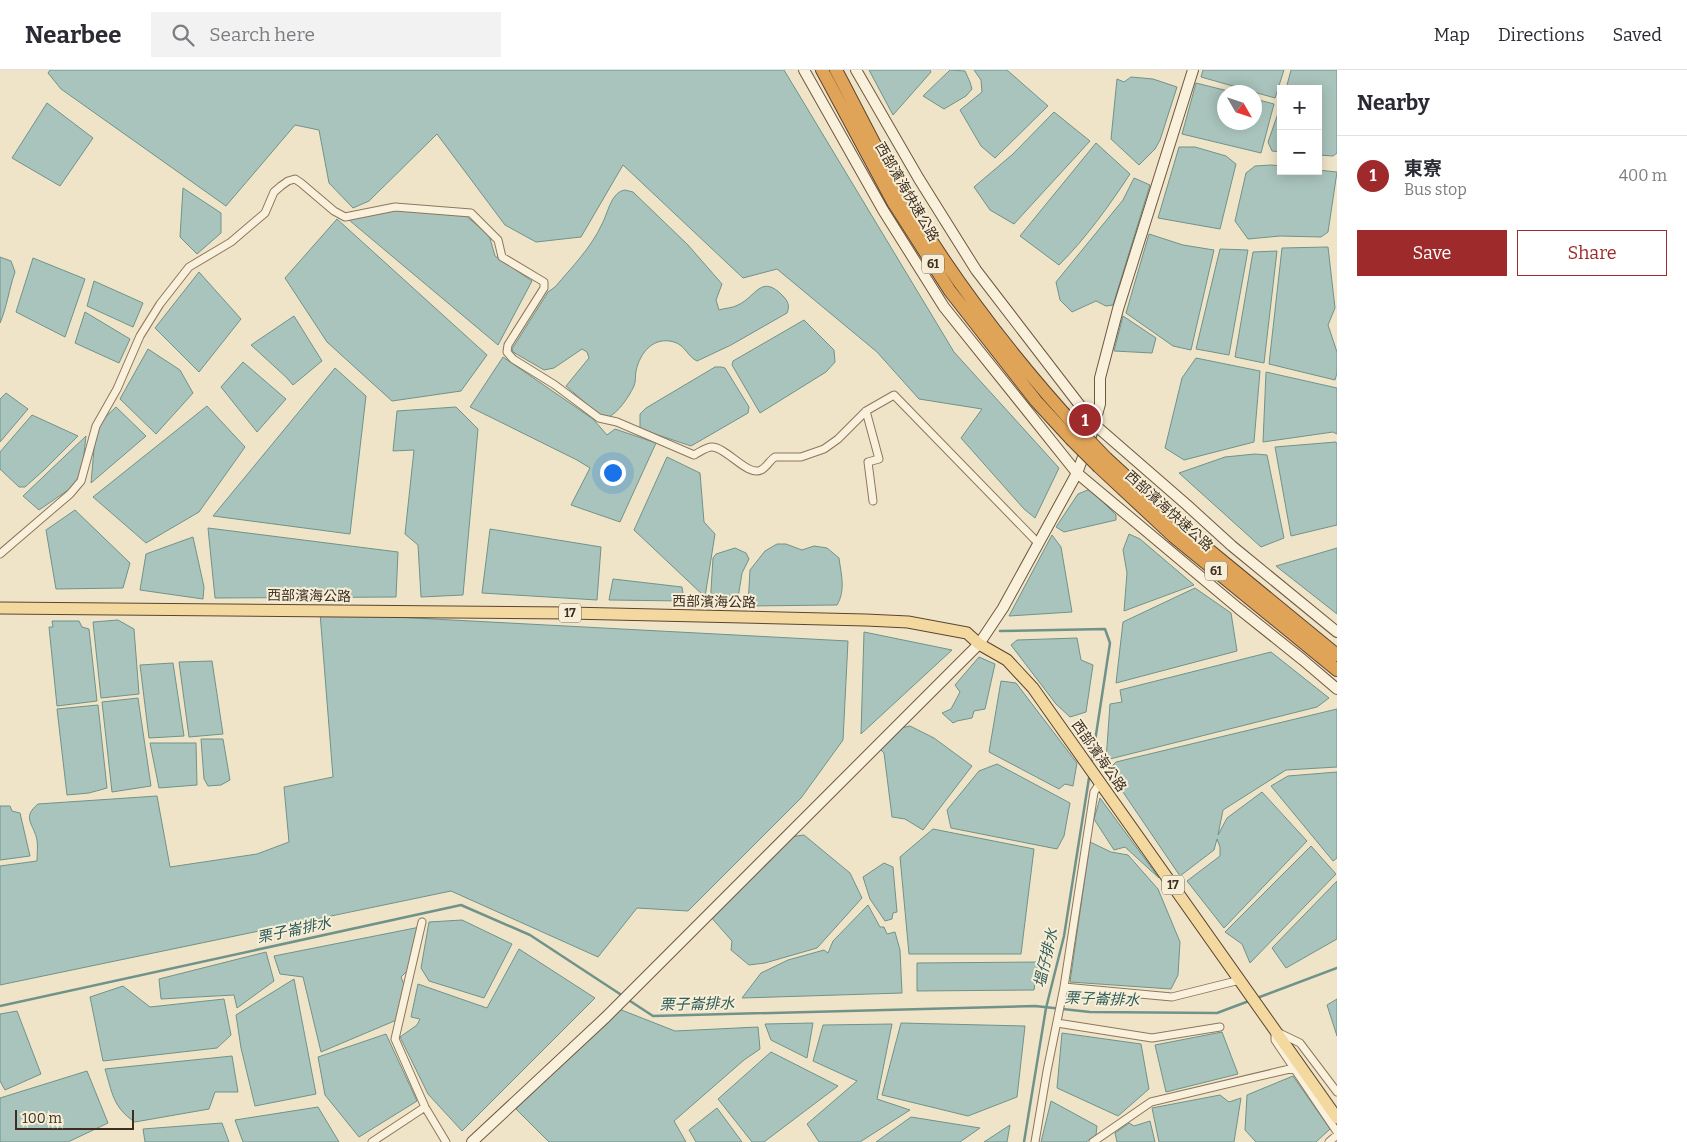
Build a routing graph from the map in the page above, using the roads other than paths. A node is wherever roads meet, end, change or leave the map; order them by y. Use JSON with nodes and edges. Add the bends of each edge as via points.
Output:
{"nodes":[{"id":1,"x":804,"y":70,"type":"edge"},
{"id":2,"x":822,"y":70,"type":"edge"},
{"id":3,"x":836,"y":70,"type":"edge"},
{"id":4,"x":856,"y":70,"type":"edge"},
{"id":5,"x":1193,"y":70,"type":"edge"},
{"id":6,"x":866,"y":411,"type":"junction"},
{"id":7,"x":1095,"y":425,"type":"junction"},
{"id":8,"x":1075,"y":434,"type":"junction"},
{"id":9,"x":1103,"y":463,"type":"junction"},
{"id":10,"x":1077,"y":473,"type":"junction"},
{"id":11,"x":873,"y":501,"type":"dead end"},
{"id":12,"x":1038,"y":543,"type":"junction"},
{"id":13,"x":0,"y":554,"type":"edge"},
{"id":14,"x":0,"y":608,"type":"edge"},
{"id":15,"x":1337,"y":632,"type":"edge"},
{"id":16,"x":979,"y":644,"type":"junction"},
{"id":17,"x":1337,"y":655,"type":"edge"},
{"id":18,"x":1337,"y":670,"type":"edge"},
{"id":19,"x":1337,"y":689,"type":"edge"},
{"id":20,"x":1100,"y":783,"type":"junction"},
{"id":21,"x":422,"y":922,"type":"dead end"},
{"id":22,"x":1240,"y":980,"type":"junction"},
{"id":23,"x":1064,"y":987,"type":"junction"},
{"id":24,"x":1057,"y":1023,"type":"junction"},
{"id":25,"x":1272,"y":1027,"type":"junction"},
{"id":26,"x":1220,"y":1028,"type":"dead end"},
{"id":27,"x":1294,"y":1068,"type":"junction"},
{"id":28,"x":1337,"y":1092,"type":"edge"},
{"id":29,"x":425,"y":1108,"type":"junction"},
{"id":30,"x":1337,"y":1118,"type":"edge"},
{"id":31,"x":1337,"y":1133,"type":"edge"},
{"id":32,"x":372,"y":1142,"type":"edge"},
{"id":33,"x":446,"y":1142,"type":"edge"},
{"id":34,"x":472,"y":1142,"type":"edge"},
{"id":35,"x":1035,"y":1142,"type":"edge"},
{"id":36,"x":1093,"y":1142,"type":"edge"},
{"id":37,"x":1329,"y":1142,"type":"edge"}],
"edges":[{"from":1,"to":10,"type":"street","via":[[883,210],[944,307]]},
{"from":2,"to":8,"type":"highway","name":"西部濱海快速公路","number":"61","via":[[893,202],[950,291],[1036,401]]},
{"from":3,"to":8,"type":"highway","name":"西部濱海快速公路","number":"61","via":[[902,194],[960,283]]},
{"from":4,"to":7,"type":"street","via":[[976,270]]},
{"from":5,"to":7,"type":"street","via":[[1110,337],[1100,378],[1100,404]]},
{"from":6,"to":11,"type":"street","via":[[879,459],[868,462]]},
{"from":6,"to":12,"type":"street","via":[[894,395]]},
{"from":6,"to":13,"type":"street","via":[[824,449],[801,457],[775,457],[761,470],[754,471],[720,449],[712,447],[694,455],[618,422],[598,418],[555,385],[513,360],[507,352],[508,345],[544,288],[544,282],[502,257],[498,240],[471,213],[396,206],[345,217],[334,212],[295,179],[274,192],[265,213],[231,242],[189,267],[140,336],[117,389],[96,426],[81,481]]},
{"from":7,"to":10,"type":"street"},
{"from":7,"to":15,"type":"street","via":[[1232,546]]},
{"from":8,"to":9,"type":"highway","number":"61","bridge":true},
{"from":9,"to":17,"type":"highway","name":"西部濱海快速公路","number":"61"},
{"from":9,"to":18,"type":"highway","name":"西部濱海快速公路","number":"61","via":[[1173,536]]},
{"from":10,"to":12,"type":"street"},
{"from":10,"to":19,"type":"street"},
{"from":12,"to":16,"type":"street","via":[[1003,608]]},
{"from":14,"to":16,"type":"main road","name":"西部濱海公路","number":"17","via":[[569,613],[859,620],[908,622],[950,629],[967,633]]},
{"from":16,"to":20,"type":"main road","name":"西部濱海公路","number":"17","via":[[1008,660],[1020,673]]},
{"from":16,"to":34,"type":"street","via":[[606,1017]]},
{"from":20,"to":22,"type":"main road","name":"西部濱海公路","number":"17"},
{"from":20,"to":23,"type":"street","via":[[1094,792]]},
{"from":21,"to":29,"type":"street","via":[[395,1039]]},
{"from":22,"to":23,"type":"street","via":[[1172,997]]},
{"from":22,"to":25,"type":"main road","name":"西部濱海公路","number":"17"},
{"from":23,"to":24,"type":"street"},
{"from":24,"to":26,"type":"street","via":[[1152,1038]]},
{"from":24,"to":35,"type":"street"},
{"from":25,"to":27,"type":"street","via":[[1275,1040]]},
{"from":25,"to":28,"type":"street","via":[[1300,1043]]},
{"from":25,"to":30,"type":"main road","number":"17"},
{"from":27,"to":31,"type":"street"},
{"from":27,"to":36,"type":"street","via":[[1151,1102]]},
{"from":29,"to":32,"type":"street"},
{"from":29,"to":33,"type":"street"},
{"from":31,"to":37,"type":"street"}]}
